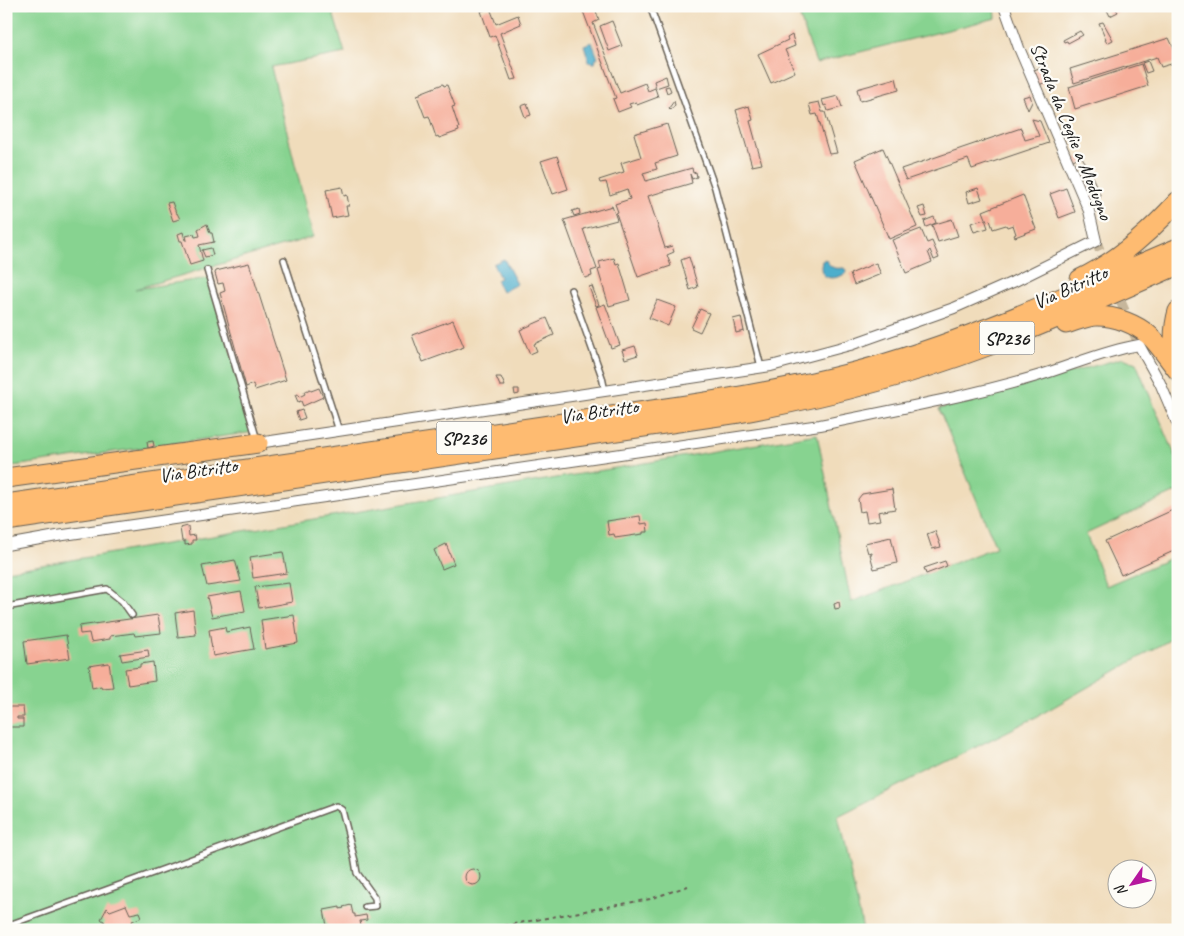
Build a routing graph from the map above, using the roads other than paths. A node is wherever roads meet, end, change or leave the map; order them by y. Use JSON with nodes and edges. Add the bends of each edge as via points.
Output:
{"nodes":[{"id":1,"x":650,"y":6,"type":"edge"},
{"id":2,"x":1004,"y":6,"type":"edge"},
{"id":3,"x":1178,"y":201,"type":"edge"},
{"id":4,"x":1178,"y":248,"type":"edge"},
{"id":5,"x":284,"y":260,"type":"dead end"},
{"id":6,"x":1178,"y":265,"type":"edge"},
{"id":7,"x":207,"y":270,"type":"dead end"},
{"id":8,"x":571,"y":290,"type":"dead end"},
{"id":9,"x":1178,"y":311,"type":"edge"},
{"id":10,"x":918,"y":352,"type":"junction"},
{"id":11,"x":761,"y":367,"type":"junction"},
{"id":12,"x":1177,"y":370,"type":"edge"},
{"id":13,"x":605,"y":391,"type":"junction"},
{"id":14,"x":829,"y":394,"type":"junction"},
{"id":15,"x":1178,"y":425,"type":"edge"},
{"id":16,"x":339,"y":431,"type":"junction"},
{"id":17,"x":258,"y":443,"type":"junction"},
{"id":18,"x":6,"y":478,"type":"edge"},
{"id":19,"x":6,"y":504,"type":"edge"},
{"id":20,"x":6,"y":521,"type":"edge"},
{"id":21,"x":6,"y":545,"type":"edge"},
{"id":22,"x":6,"y":607,"type":"edge"},
{"id":23,"x":132,"y":615,"type":"dead end"},
{"id":24,"x":365,"y":907,"type":"dead end"},
{"id":25,"x":6,"y":926,"type":"edge"}],
"edges":[{"from":1,"to":11,"type":"lane","via":[[715,188]]},
{"from":2,"to":11,"type":"street","name":"Strada da Ceglie a Modugno","via":[[1089,211],[1096,241],[954,308],[850,345]]},
{"from":3,"to":10,"type":"highway","via":[[1141,239],[1088,275],[964,328]]},
{"from":4,"to":10,"type":"highway","name":"Via Bitritto","number":"SP236","via":[[1034,309]]},
{"from":5,"to":16,"type":"lane"},
{"from":6,"to":14,"type":"highway","name":"Via Bitritto","number":"SP236","via":[[981,348]]},
{"from":7,"to":17,"type":"lane"},
{"from":8,"to":13,"type":"lane"},
{"from":9,"to":12,"type":"highway","via":[[1173,347]]},
{"from":10,"to":19,"type":"highway","name":"Via Bitritto","number":"SP236","via":[[847,374],[772,391]]},
{"from":11,"to":13,"type":"street"},
{"from":12,"to":14,"type":"highway","via":[[1150,337],[1138,328],[1096,316],[922,377],[891,386]]},
{"from":13,"to":16,"type":"street"},
{"from":14,"to":20,"type":"highway","name":"Via Bitritto","number":"SP236","via":[[739,413]]},
{"from":15,"to":21,"type":"street","via":[[1139,345],[942,400],[820,425]]},
{"from":16,"to":17,"type":"street"},
{"from":17,"to":18,"type":"highway"},
{"from":22,"to":23,"type":"lane","via":[[107,589]]},
{"from":24,"to":25,"type":"lane","via":[[376,906],[375,898],[357,873],[342,810],[336,806]]}]}
